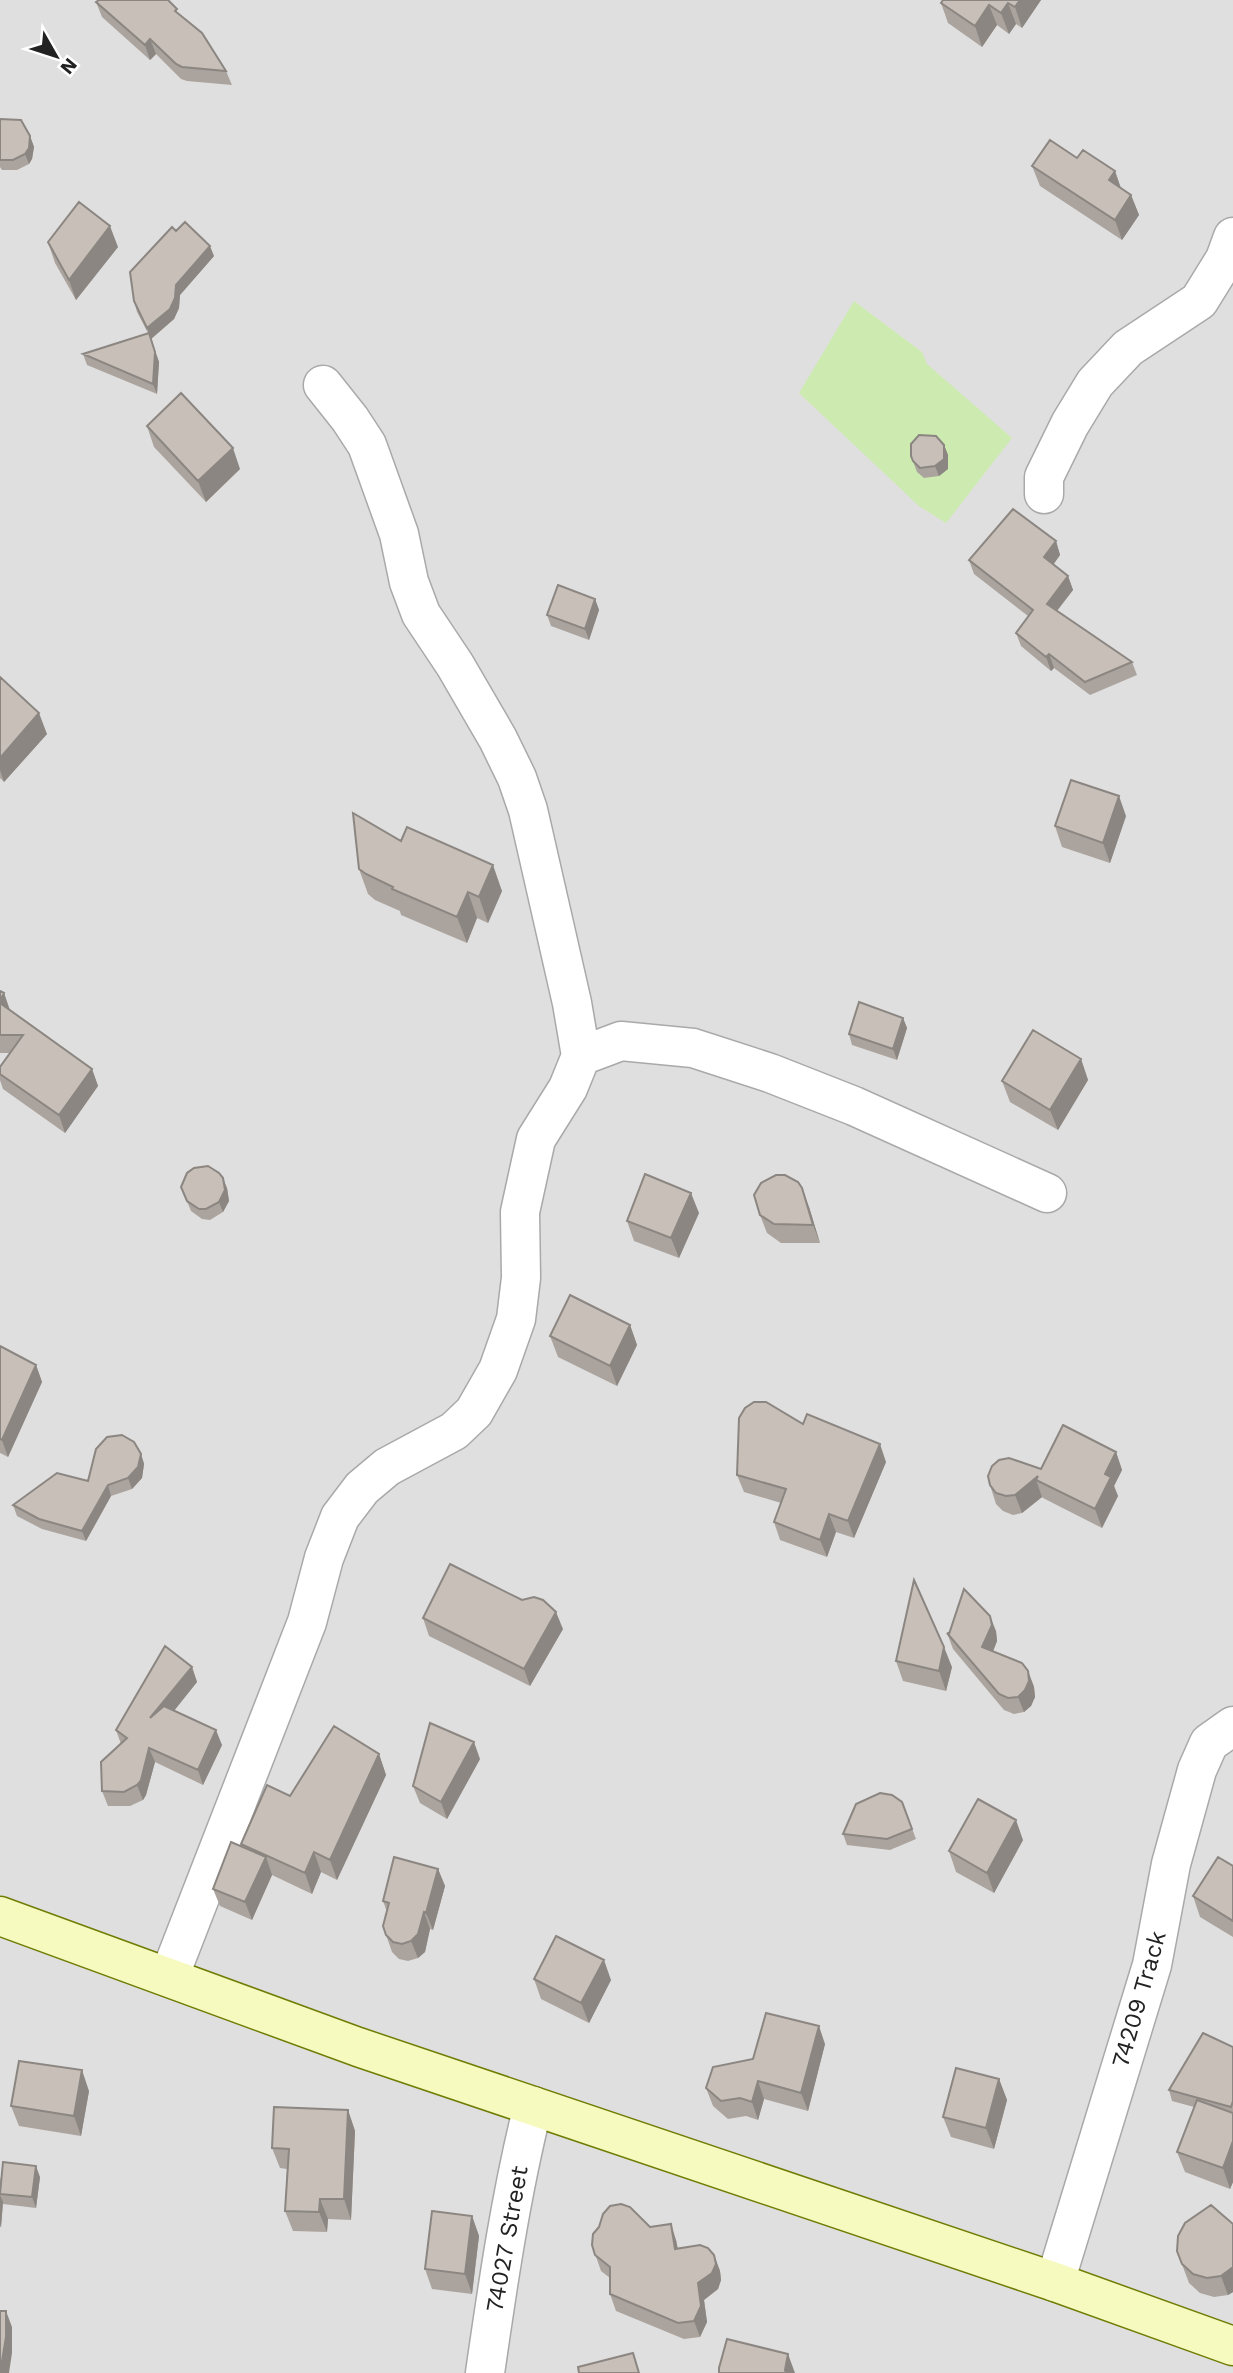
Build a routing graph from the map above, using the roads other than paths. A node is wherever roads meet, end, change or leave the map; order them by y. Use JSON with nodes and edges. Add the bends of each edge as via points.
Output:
{"nodes":[{"id":1,"x":1233,"y":237,"type":"edge"},
{"id":2,"x":323,"y":385,"type":"dead end"},
{"id":3,"x":1044,"y":494,"type":"dead end"},
{"id":4,"x":581,"y":1056,"type":"junction"},
{"id":5,"x":1047,"y":1193,"type":"dead end"},
{"id":6,"x":1233,"y":1726,"type":"edge"},
{"id":7,"x":0,"y":1916,"type":"edge"},
{"id":8,"x":169,"y":1978,"type":"junction"},
{"id":9,"x":533,"y":2106,"type":"junction"},
{"id":10,"x":1055,"y":2282,"type":"junction"},
{"id":11,"x":1233,"y":2346,"type":"edge"},
{"id":12,"x":485,"y":2373,"type":"edge"}],
"edges":[{"from":1,"to":3,"type":"street","via":[[1199,301],[1128,348],[1095,383],[1044,477]]},
{"from":2,"to":4,"type":"street","via":[[366,444],[399,534],[421,614],[455,665],[517,778],[528,810]]},
{"from":4,"to":5,"type":"street","via":[[621,1041],[693,1048],[854,1106]]},
{"from":4,"to":8,"type":"street","via":[[568,1088],[536,1139],[520,1212],[516,1319],[498,1370],[474,1412],[454,1430],[387,1467],[362,1488],[340,1517],[307,1622]]},
{"from":6,"to":10,"type":"street","name":"74209 Track","via":[[1209,1743],[1197,1770],[1171,1864],[1152,1965]]},
{"from":7,"to":8,"type":"street"},
{"from":8,"to":9,"type":"street"},
{"from":9,"to":10,"type":"street"},
{"from":9,"to":12,"type":"street","name":"74027 Street"},
{"from":10,"to":11,"type":"street"}]}
